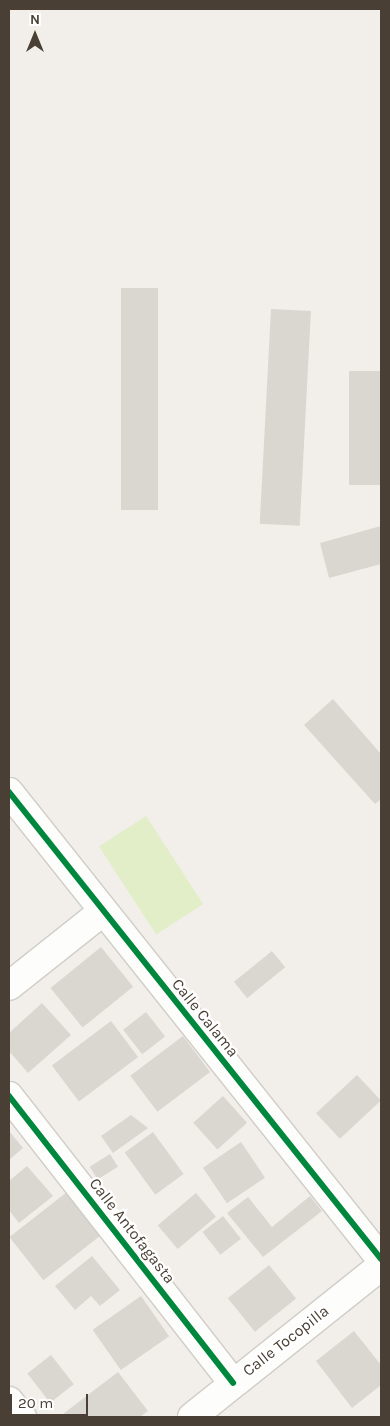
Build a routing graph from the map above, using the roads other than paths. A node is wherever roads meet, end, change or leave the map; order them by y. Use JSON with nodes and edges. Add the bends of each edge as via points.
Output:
{"nodes":[{"id":1,"x":9,"y":792,"type":"edge"},
{"id":2,"x":102,"y":912,"type":"junction"},
{"id":3,"x":9,"y":986,"type":"edge"},
{"id":4,"x":9,"y":1096,"type":"edge"},
{"id":5,"x":381,"y":1259,"type":"edge"},
{"id":6,"x":381,"y":1266,"type":"edge"},
{"id":7,"x":233,"y":1383,"type":"junction"},
{"id":8,"x":9,"y":1401,"type":"edge"},
{"id":9,"x":22,"y":1417,"type":"edge"},
{"id":10,"x":192,"y":1417,"type":"edge"}],
"edges":[{"from":1,"to":2,"type":"street","name":"Calle Calama"},
{"from":2,"to":3,"type":"street"},
{"from":2,"to":5,"type":"street","name":"Calle Calama"},
{"from":4,"to":7,"type":"street","name":"Calle Antofagasta"},
{"from":6,"to":7,"type":"street","name":"Calle Tocopilla"},
{"from":7,"to":10,"type":"street","name":"Calle Tocopilla"},
{"from":8,"to":9,"type":"street"}]}
